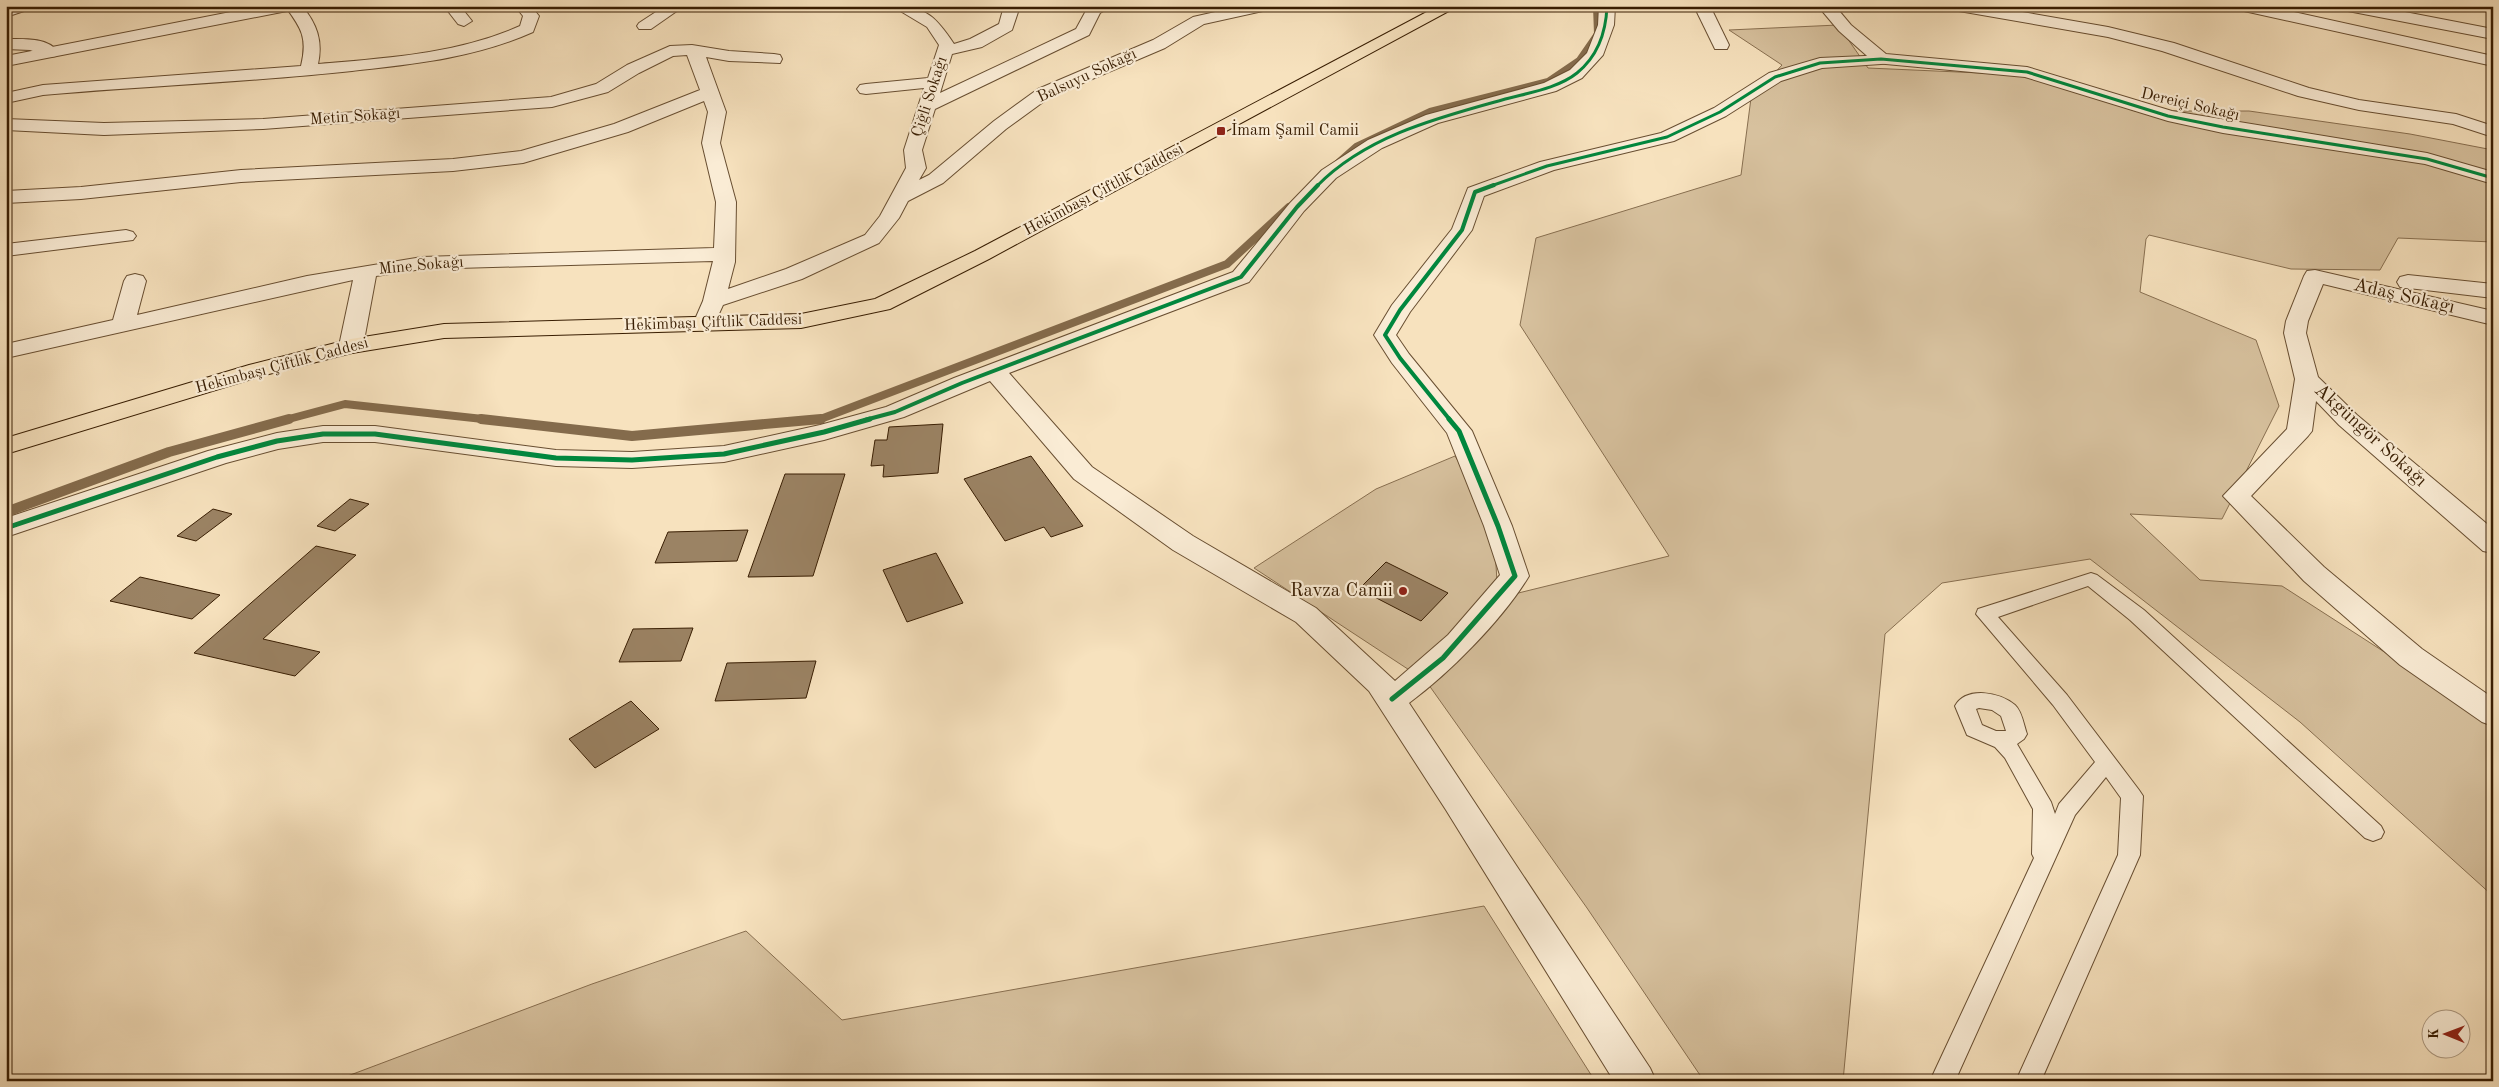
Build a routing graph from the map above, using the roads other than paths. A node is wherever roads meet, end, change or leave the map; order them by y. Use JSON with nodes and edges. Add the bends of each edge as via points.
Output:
{"nodes":[{"id":1,"x":24,"y":6,"type":"edge"},
{"id":2,"x":287,"y":6,"type":"edge"},
{"id":3,"x":293,"y":6,"type":"edge"},
{"id":4,"x":452,"y":6,"type":"edge"},
{"id":5,"x":523,"y":6,"type":"edge"},
{"id":6,"x":676,"y":6,"type":"edge"},
{"id":7,"x":1012,"y":6,"type":"edge"},
{"id":8,"x":1104,"y":6,"type":"edge"},
{"id":9,"x":1266,"y":6,"type":"edge"},
{"id":10,"x":1450,"y":6,"type":"edge"},
{"id":11,"x":1607,"y":6,"type":"edge"},
{"id":12,"x":1702,"y":6,"type":"edge"},
{"id":13,"x":1826,"y":6,"type":"edge"},
{"id":14,"x":1959,"y":6,"type":"edge"},
{"id":15,"x":2244,"y":6,"type":"edge"},
{"id":16,"x":2348,"y":6,"type":"edge"},
{"id":17,"x":913,"y":8,"type":"edge"},
{"id":18,"x":2446,"y":11,"type":"dead end"},
{"id":19,"x":6,"y":12,"type":"edge"},
{"id":20,"x":464,"y":21,"type":"dead end"},
{"id":21,"x":2432,"y":21,"type":"junction"},
{"id":22,"x":645,"y":26,"type":"dead end"},
{"id":23,"x":2493,"y":34,"type":"edge"},
{"id":24,"x":6,"y":44,"type":"edge"},
{"id":25,"x":1721,"y":45,"type":"dead end"},
{"id":26,"x":692,"y":50,"type":"junction"},
{"id":27,"x":57,"y":51,"type":"junction"},
{"id":28,"x":945,"y":51,"type":"junction"},
{"id":29,"x":774,"y":59,"type":"dead end"},
{"id":30,"x":1881,"y":59,"type":"junction"},
{"id":31,"x":6,"y":61,"type":"edge"},
{"id":32,"x":2493,"y":61,"type":"edge"},
{"id":33,"x":308,"y":71,"type":"junction"},
{"id":34,"x":935,"y":82,"type":"junction"},
{"id":35,"x":60,"y":89,"type":"junction"},
{"id":36,"x":866,"y":90,"type":"dead end"},
{"id":37,"x":710,"y":92,"type":"junction"},
{"id":38,"x":6,"y":98,"type":"edge"},
{"id":39,"x":927,"y":106,"type":"junction"},
{"id":40,"x":6,"y":124,"type":"edge"},
{"id":41,"x":2493,"y":132,"type":"edge"},
{"id":42,"x":2493,"y":178,"type":"edge"},
{"id":43,"x":901,"y":197,"type":"junction"},
{"id":44,"x":6,"y":198,"type":"edge"},
{"id":45,"x":126,"y":236,"type":"dead end"},
{"id":46,"x":6,"y":250,"type":"edge"},
{"id":47,"x":724,"y":254,"type":"junction"},
{"id":48,"x":366,"y":271,"type":"junction"},
{"id":49,"x":2315,"y":276,"type":"junction"},
{"id":50,"x":135,"y":282,"type":"dead end"},
{"id":51,"x":2493,"y":291,"type":"edge"},
{"id":52,"x":714,"y":301,"type":"junction"},
{"id":53,"x":2493,"y":318,"type":"edge"},
{"id":54,"x":123,"y":324,"type":"junction"},
{"id":55,"x":704,"y":324,"type":"junction"},
{"id":56,"x":351,"y":346,"type":"junction"},
{"id":57,"x":6,"y":351,"type":"edge"},
{"id":58,"x":994,"y":371,"type":"junction"},
{"id":59,"x":2307,"y":379,"type":"junction"},
{"id":60,"x":6,"y":446,"type":"edge"},
{"id":61,"x":6,"y":528,"type":"edge"},
{"id":62,"x":2493,"y":544,"type":"edge"},
{"id":63,"x":1392,"y":699,"type":"junction"},
{"id":64,"x":2493,"y":714,"type":"edge"},
{"id":65,"x":2001,"y":740,"type":"dead end"},
{"id":66,"x":2107,"y":762,"type":"junction"},
{"id":67,"x":2373,"y":832,"type":"dead end"},
{"id":68,"x":2043,"y":862,"type":"junction"},
{"id":69,"x":1636,"y":1081,"type":"edge"},
{"id":70,"x":1942,"y":1081,"type":"edge"},
{"id":71,"x":2028,"y":1081,"type":"edge"}],
"edges":[{"from":1,"to":19,"type":"street"},
{"from":2,"to":27,"type":"street"},
{"from":3,"to":33,"type":"street","via":[[308,22],[313,52]]},
{"from":4,"to":20,"type":"street"},
{"from":5,"to":33,"type":"street","via":[[531,16],[527,29],[502,41],[435,56]]},
{"from":6,"to":22,"type":"street"},
{"from":7,"to":28,"type":"street","via":[[1006,27],[976,42]]},
{"from":8,"to":39,"type":"street","via":[[1094,10],[1083,32],[1055,47],[1022,58]]},
{"from":9,"to":43,"type":"street","name":"Balsuyu Sokağı","via":[[1199,20],[1159,44],[1044,93],[936,179]]},
{"from":10,"to":55,"type":"main road","name":"Hekimbaşı Çiftlik Caddesi","via":[[982,255],[882,304],[801,322]]},
{"from":11,"to":58,"type":"street","via":[[1606,25],[1595,55],[1576,74],[1550,87],[1432,119],[1375,144],[1329,174],[1297,207],[1241,276]]},
{"from":12,"to":25,"type":"street"},
{"from":13,"to":30,"type":"street"},
{"from":14,"to":41,"type":"street","via":[[2108,32],[2168,47],[2304,92],[2359,105],[2456,119]]},
{"from":15,"to":32,"type":"street"},
{"from":16,"to":21,"type":"street"},
{"from":17,"to":28,"type":"street","name":"Çiğli Sokağı","via":[[934,24],[947,45]]},
{"from":18,"to":21,"type":"street"},
{"from":21,"to":23,"type":"street"},
{"from":24,"to":27,"type":"street"},
{"from":26,"to":29,"type":"street","name":"Metin Sokağı"},
{"from":26,"to":37,"type":"street"},
{"from":26,"to":40,"type":"street","name":"Metin Sokağı","via":[[670,51],[602,88],[552,102],[263,124],[104,129]]},
{"from":27,"to":31,"type":"street"},
{"from":27,"to":35,"type":"street"},
{"from":28,"to":34,"type":"street","name":"Çiğli Sokağı"},
{"from":30,"to":42,"type":"street","name":"Dereiçi Sokağı","via":[[2027,72],[2168,116],[2427,159]]},
{"from":30,"to":63,"type":"street","name":"Dereiçi Sokağı","via":[[1820,63],[1775,77],[1720,112],[1666,137],[1547,166],[1475,192],[1462,230],[1400,310],[1385,335],[1459,431],[1515,576],[1457,647],[1418,682]]},
{"from":33,"to":35,"type":"street"},
{"from":34,"to":36,"type":"street"},
{"from":34,"to":39,"type":"street","name":"Çiğli Sokağı"},
{"from":35,"to":38,"type":"street"},
{"from":37,"to":44,"type":"street","via":[[621,128],[523,157],[453,165],[241,176]]},
{"from":37,"to":47,"type":"street","via":[[717,112],[711,143],[726,202]]},
{"from":39,"to":43,"type":"street","name":"Çiğli Sokağı","via":[[913,150],[916,168]]},
{"from":43,"to":52,"type":"street","name":"Çiğli Sokağı","via":[[872,239],[794,274]]},
{"from":45,"to":46,"type":"street"},
{"from":47,"to":48,"type":"street","name":"Mine Sokağı","via":[[422,263]]},
{"from":47,"to":52,"type":"street"},
{"from":48,"to":54,"type":"street","name":"Mine Sokağı"},
{"from":48,"to":56,"type":"street"},
{"from":49,"to":51,"type":"street","via":[[2334,274]]},
{"from":49,"to":53,"type":"street","name":"Adaş Sokağı"},
{"from":49,"to":59,"type":"street","name":"Akgüngör Sokağı","via":[[2295,333]]},
{"from":50,"to":54,"type":"street"},
{"from":52,"to":55,"type":"street"},
{"from":54,"to":57,"type":"street","name":"Mine Sokağı"},
{"from":55,"to":56,"type":"main road","name":"Hekimbaşı Çiftlik Caddesi","via":[[444,331]]},
{"from":56,"to":60,"type":"main road","name":"Hekimbaşı Çiftlik Caddesi","via":[[257,370]]},
{"from":58,"to":61,"type":"street","via":[[895,412],[724,454],[632,460],[556,458],[375,434],[324,434],[277,441],[217,457]]},
{"from":58,"to":63,"type":"street","via":[[1083,473],[1183,543],[1306,616],[1380,682]]},
{"from":59,"to":62,"type":"street","name":"Akgüngör Sokağı","via":[[2348,420]]},
{"from":59,"to":64,"type":"street","via":[[2299,431],[2236,496],[2314,574],[2411,657]]},
{"from":63,"to":69,"type":"street"},
{"from":65,"to":68,"type":"lane","via":[[2012,752],[2044,808]]},
{"from":66,"to":67,"type":"lane","via":[[2060,700],[1985,614],[2091,579],[2136,615]]},
{"from":66,"to":68,"type":"lane","via":[[2067,810]]},
{"from":66,"to":71,"type":"lane","via":[[2132,796],[2129,855]]},
{"from":68,"to":70,"type":"lane"}]}
